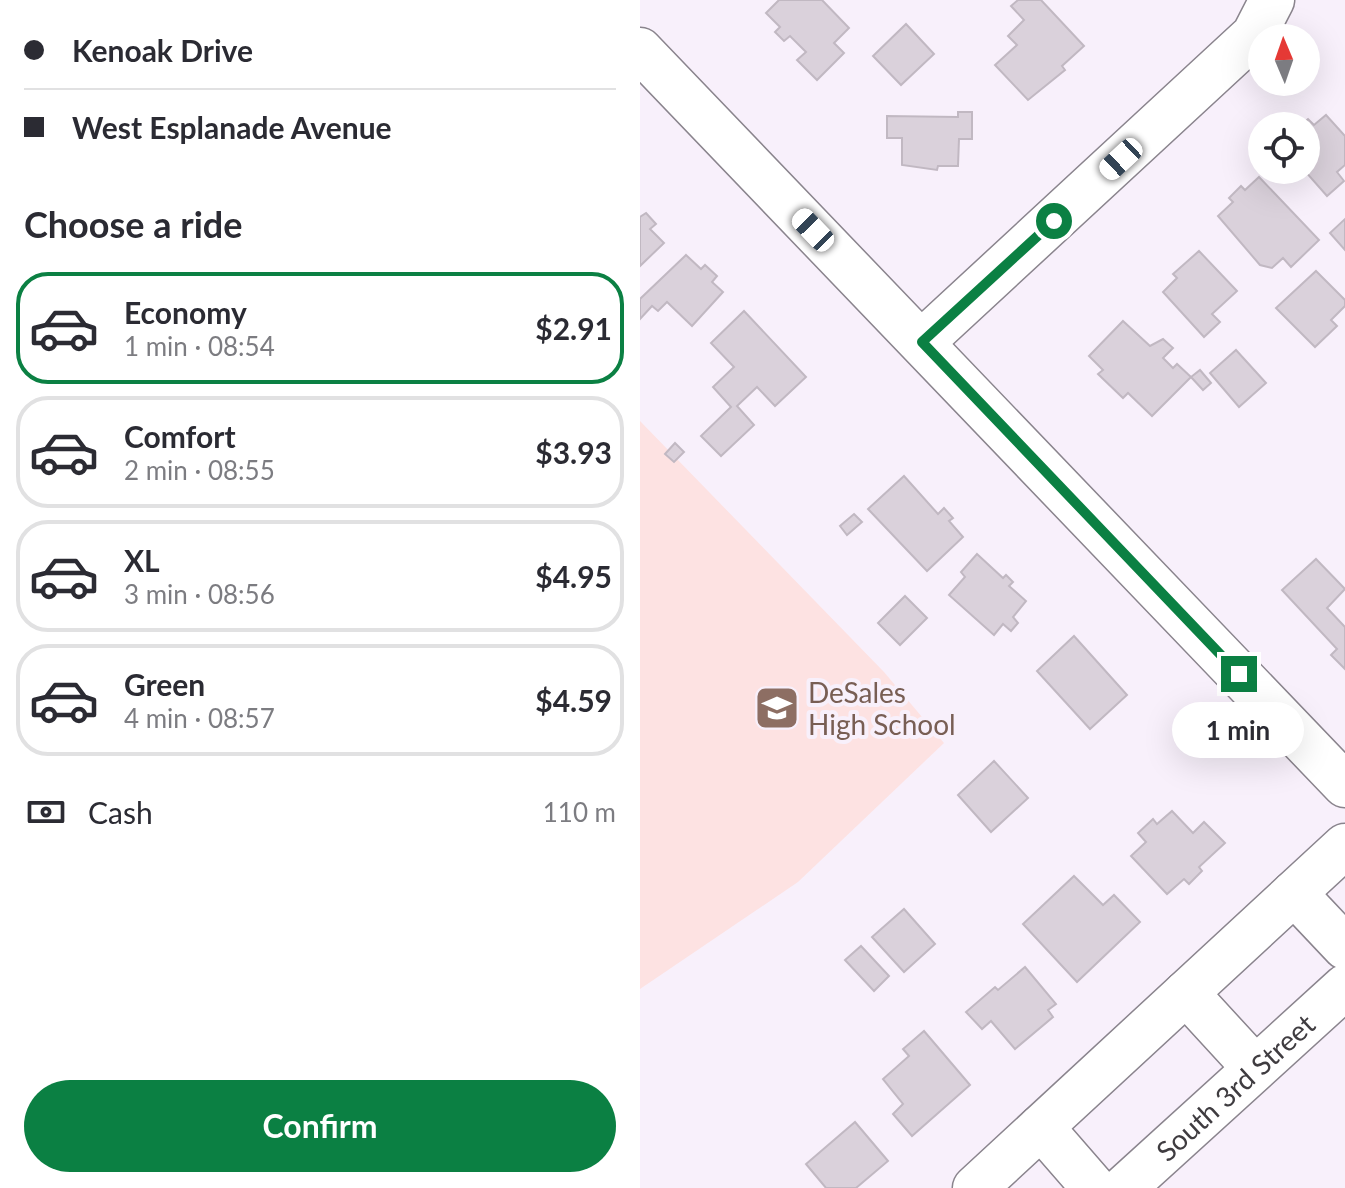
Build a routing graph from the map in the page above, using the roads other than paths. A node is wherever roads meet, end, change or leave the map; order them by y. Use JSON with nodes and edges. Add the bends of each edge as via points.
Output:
{"nodes":[{"id":1,"x":1272,"y":0,"type":"edge"},
{"id":2,"x":640,"y":50,"type":"edge"},
{"id":3,"x":922,"y":342,"type":"junction"},
{"id":4,"x":1345,"y":785,"type":"edge"},
{"id":5,"x":1345,"y":846,"type":"edge"},
{"id":6,"x":1294,"y":893,"type":"junction"},
{"id":7,"x":1345,"y":947,"type":"edge"},
{"id":8,"x":1345,"y":987,"type":"edge"},
{"id":9,"x":1186,"y":993,"type":"junction"},
{"id":10,"x":1255,"y":1068,"type":"junction"},
{"id":11,"x":1041,"y":1127,"type":"junction"},
{"id":12,"x":975,"y":1188,"type":"edge"},
{"id":13,"x":1094,"y":1188,"type":"edge"},
{"id":14,"x":1124,"y":1188,"type":"edge"}],
"edges":[{"from":1,"to":3,"type":"street","via":[[1254,35]]},
{"from":2,"to":3,"type":"street"},
{"from":3,"to":4,"type":"street"},
{"from":5,"to":6,"type":"street"},
{"from":6,"to":7,"type":"street"},
{"from":6,"to":9,"type":"street"},
{"from":8,"to":10,"type":"street","name":"South 3rd Street"},
{"from":9,"to":10,"type":"street"},
{"from":9,"to":11,"type":"street"},
{"from":10,"to":14,"type":"street","name":"South 3rd Street"},
{"from":11,"to":12,"type":"street"},
{"from":11,"to":13,"type":"street"}]}
